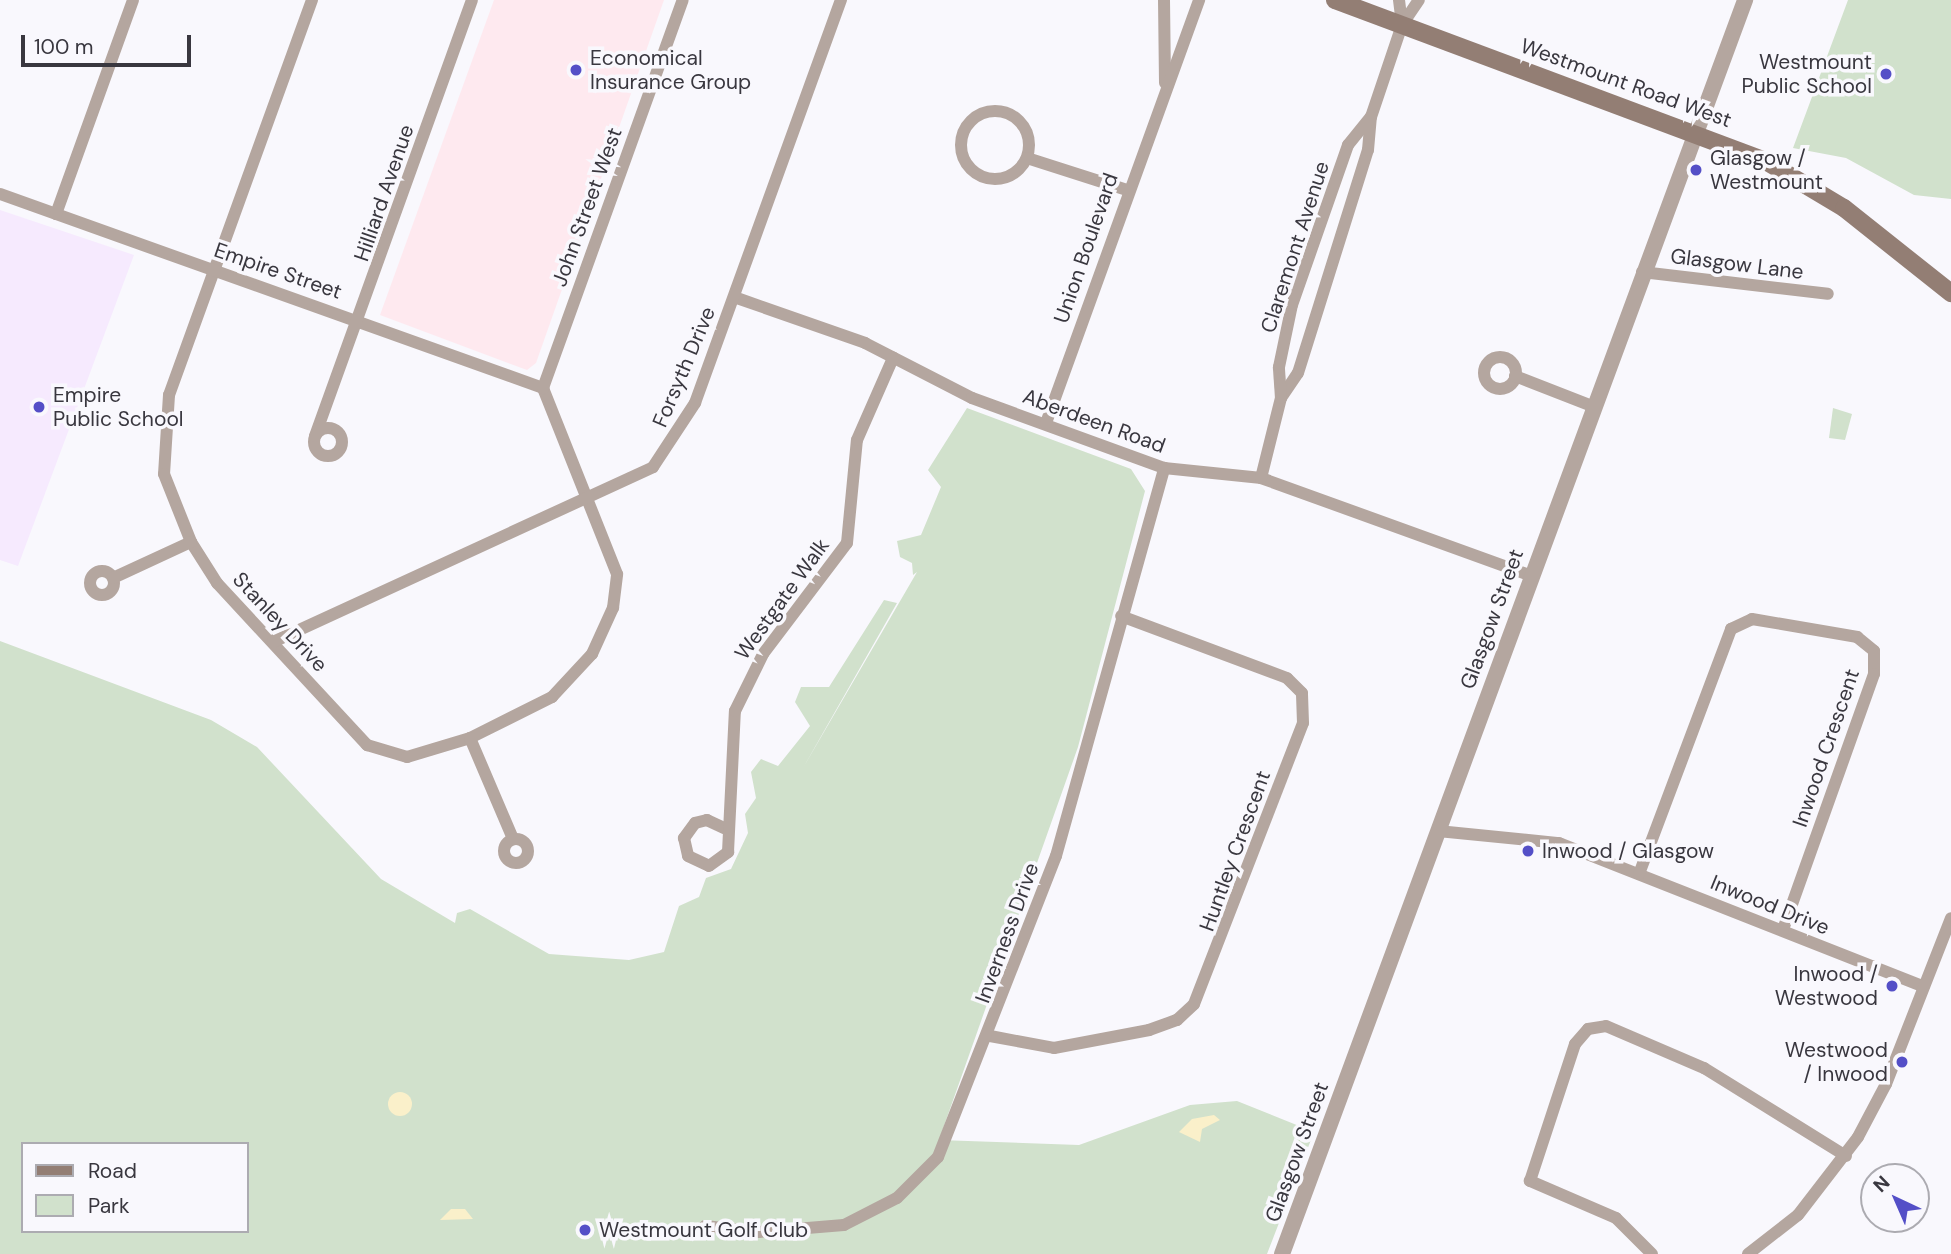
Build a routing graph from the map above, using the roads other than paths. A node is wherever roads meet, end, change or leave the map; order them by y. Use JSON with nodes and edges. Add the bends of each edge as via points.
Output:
{"nodes":[{"id":1,"x":133,"y":0,"type":"edge"},
{"id":2,"x":312,"y":0,"type":"edge"},
{"id":3,"x":472,"y":0,"type":"edge"},
{"id":4,"x":683,"y":0,"type":"edge"},
{"id":5,"x":841,"y":0,"type":"edge"},
{"id":6,"x":1164,"y":0,"type":"edge"},
{"id":7,"x":1199,"y":0,"type":"edge"},
{"id":8,"x":1335,"y":0,"type":"edge"},
{"id":9,"x":1399,"y":0,"type":"edge"},
{"id":10,"x":1419,"y":0,"type":"edge"},
{"id":11,"x":1745,"y":0,"type":"edge"},
{"id":12,"x":1402,"y":25,"type":"junction"},
{"id":13,"x":1165,"y":87,"type":"junction"},
{"id":14,"x":1371,"y":117,"type":"junction"},
{"id":15,"x":1696,"y":132,"type":"junction"},
{"id":16,"x":1027,"y":158,"type":"junction"},
{"id":17,"x":1127,"y":190,"type":"junction"},
{"id":18,"x":0,"y":194,"type":"edge"},
{"id":19,"x":56,"y":214,"type":"junction"},
{"id":20,"x":214,"y":269,"type":"junction"},
{"id":21,"x":1642,"y":272,"type":"junction"},
{"id":22,"x":1951,"y":293,"type":"edge"},
{"id":23,"x":1828,"y":294,"type":"dead end"},
{"id":24,"x":734,"y":297,"type":"junction"},
{"id":25,"x":361,"y":320,"type":"junction"},
{"id":26,"x":893,"y":358,"type":"junction"},
{"id":27,"x":1516,"y":376,"type":"dead end"},
{"id":28,"x":543,"y":388,"type":"junction"},
{"id":29,"x":1280,"y":398,"type":"junction"},
{"id":30,"x":1592,"y":406,"type":"junction"},
{"id":31,"x":1046,"y":423,"type":"junction"},
{"id":32,"x":315,"y":436,"type":"dead end"},
{"id":33,"x":1164,"y":468,"type":"junction"},
{"id":34,"x":1261,"y":478,"type":"junction"},
{"id":35,"x":593,"y":499,"type":"junction"},
{"id":36,"x":191,"y":542,"type":"junction"},
{"id":37,"x":1530,"y":575,"type":"junction"},
{"id":38,"x":113,"y":578,"type":"dead end"},
{"id":39,"x":1121,"y":616,"type":"junction"},
{"id":40,"x":272,"y":642,"type":"junction"},
{"id":41,"x":470,"y":738,"type":"junction"},
{"id":42,"x":724,"y":828,"type":"dead end"},
{"id":43,"x":1438,"y":831,"type":"junction"},
{"id":44,"x":513,"y":839,"type":"dead end"},
{"id":45,"x":1639,"y":874,"type":"junction"},
{"id":46,"x":1951,"y":918,"type":"edge"},
{"id":47,"x":1783,"y":930,"type":"junction"},
{"id":48,"x":1924,"y":987,"type":"junction"},
{"id":49,"x":990,"y":1036,"type":"junction"},
{"id":50,"x":1846,"y":1156,"type":"junction"},
{"id":51,"x":705,"y":1226,"type":"dead end"},
{"id":52,"x":1282,"y":1254,"type":"edge"},
{"id":53,"x":1651,"y":1254,"type":"edge"},
{"id":54,"x":1748,"y":1254,"type":"edge"}],
"edges":[{"from":1,"to":19,"type":"street"},
{"from":2,"to":20,"type":"street","name":"Stanley Drive"},
{"from":3,"to":25,"type":"street","name":"Hilliard Avenue"},
{"from":4,"to":28,"type":"street","name":"John Street West"},
{"from":5,"to":24,"type":"street","name":"Forsyth Drive"},
{"from":6,"to":13,"type":"street","name":"Union Boulevard"},
{"from":7,"to":13,"type":"street","name":"Union Boulevard"},
{"from":8,"to":12,"type":"main road","name":"Westmount Road West"},
{"from":9,"to":12,"type":"street","name":"Claremont Avenue"},
{"from":10,"to":12,"type":"street","name":"Claremont Avenue"},
{"from":11,"to":15,"type":"street","name":"Glasgow Street"},
{"from":12,"to":14,"type":"street","name":"Claremont Avenue"},
{"from":12,"to":15,"type":"main road","name":"Westmount Road West"},
{"from":13,"to":17,"type":"street","name":"Union Boulevard"},
{"from":14,"to":29,"type":"street","name":"Claremont Avenue","via":[[1368,149],[1298,373]]},
{"from":14,"to":29,"type":"street","name":"Claremont Avenue","via":[[1348,145],[1324,205],[1292,305],[1279,367]]},
{"from":15,"to":21,"type":"street","name":"Glasgow Street"},
{"from":15,"to":22,"type":"main road","name":"Westmount Road West","via":[[1785,171]]},
{"from":16,"to":16,"type":"street","via":[[1024,127],[1008,113],[985,112],[964,130],[961,154],[978,175],[1002,179]]},
{"from":16,"to":17,"type":"street"},
{"from":17,"to":31,"type":"street","name":"Union Boulevard"},
{"from":18,"to":19,"type":"street","name":"Empire Street"},
{"from":19,"to":20,"type":"street","name":"Empire Street"},
{"from":20,"to":25,"type":"street","name":"Empire Street"},
{"from":20,"to":36,"type":"street","name":"Stanley Drive","via":[[163,431],[164,474]]},
{"from":21,"to":23,"type":"street","name":"Glasgow Lane"},
{"from":21,"to":30,"type":"street","name":"Glasgow Street"},
{"from":24,"to":26,"type":"street","name":"Aberdeen Road"},
{"from":24,"to":35,"type":"street","name":"Forsyth Drive","via":[[672,445],[653,467]]},
{"from":25,"to":28,"type":"street","name":"Empire Street"},
{"from":25,"to":32,"type":"street","name":"Hilliard Avenue"},
{"from":26,"to":31,"type":"street","name":"Aberdeen Road","via":[[972,398]]},
{"from":26,"to":42,"type":"street","name":"Westgate Walk","via":[[857,439],[847,543],[763,654],[738,702]]},
{"from":27,"to":30,"type":"street"},
{"from":28,"to":35,"type":"street","name":"Stanley Drive"},
{"from":29,"to":34,"type":"street","name":"Claremont Avenue"},
{"from":30,"to":37,"type":"street","name":"Glasgow Street"},
{"from":31,"to":33,"type":"street","name":"Aberdeen Road"},
{"from":33,"to":34,"type":"street","name":"Aberdeen Road"},
{"from":33,"to":39,"type":"street","name":"Inverness Drive"},
{"from":34,"to":37,"type":"street","name":"Aberdeen Road"},
{"from":35,"to":40,"type":"street","name":"Forsyth Drive"},
{"from":35,"to":41,"type":"street","name":"Stanley Drive","via":[[617,573],[613,608],[592,654],[552,697]]},
{"from":36,"to":38,"type":"street"},
{"from":36,"to":40,"type":"street","name":"Stanley Drive","via":[[218,583]]},
{"from":37,"to":43,"type":"street","name":"Glasgow Street"},
{"from":39,"to":49,"type":"street","name":"Inverness Drive","via":[[1089,752]]},
{"from":39,"to":49,"type":"street","name":"Huntley Crescent","via":[[1287,678],[1301,693],[1303,723],[1194,1004],[1177,1020],[1149,1030],[1054,1048]]},
{"from":40,"to":41,"type":"street","name":"Stanley Drive","via":[[367,745],[407,757]]},
{"from":41,"to":44,"type":"street"},
{"from":43,"to":45,"type":"street","name":"Inwood Drive","via":[[1559,843]]},
{"from":43,"to":52,"type":"street","name":"Glasgow Street"},
{"from":45,"to":47,"type":"street","name":"Inwood Drive"},
{"from":45,"to":47,"type":"street","name":"Inwood Crescent","via":[[1731,629],[1752,619],[1857,637],[1874,651],[1874,674]]},
{"from":46,"to":48,"type":"street"},
{"from":47,"to":48,"type":"street","name":"Inwood Drive"},
{"from":48,"to":50,"type":"street","via":[[1886,1084]]},
{"from":49,"to":51,"type":"street","name":"Inverness Drive","via":[[944,1146],[897,1198],[844,1226],[820,1230]]},
{"from":50,"to":53,"type":"street","via":[[1704,1068],[1606,1026],[1588,1029],[1575,1044],[1530,1181],[1616,1218]]},
{"from":50,"to":54,"type":"street","via":[[1798,1215]]}]}
